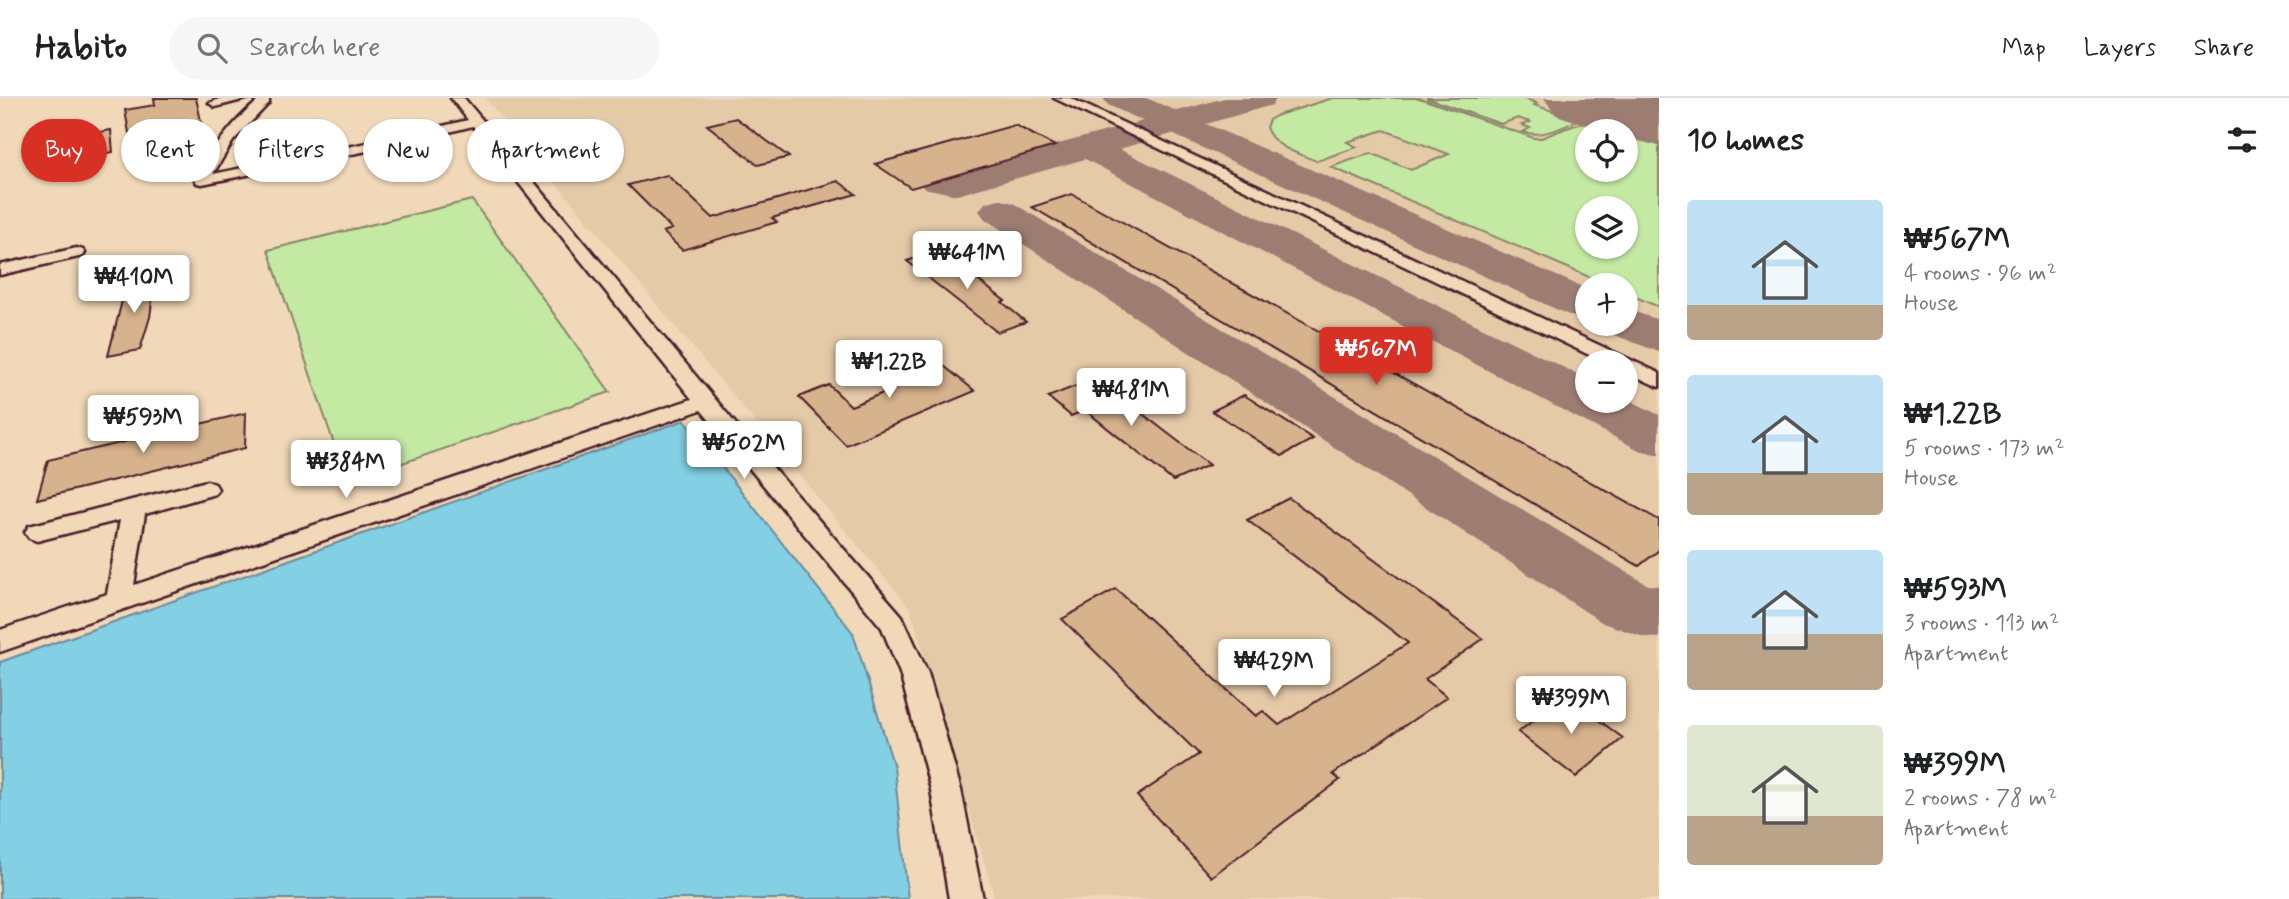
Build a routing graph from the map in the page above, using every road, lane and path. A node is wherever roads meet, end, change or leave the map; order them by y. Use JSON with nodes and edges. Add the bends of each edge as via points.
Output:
{"nodes":[{"id":1,"x":244,"y":98,"type":"edge"},
{"id":2,"x":263,"y":98,"type":"edge"},
{"id":3,"x":457,"y":98,"type":"edge"},
{"id":4,"x":1060,"y":98,"type":"edge"},
{"id":5,"x":215,"y":103,"type":"dead end"},
{"id":6,"x":473,"y":119,"type":"edge"},
{"id":7,"x":467,"y":124,"type":"edge"},
{"id":8,"x":525,"y":182,"type":"edge"},
{"id":9,"x":77,"y":253,"type":"dead end"},
{"id":10,"x":0,"y":270,"type":"edge"},
{"id":11,"x":1594,"y":350,"type":"edge"},
{"id":12,"x":1638,"y":371,"type":"edge"},
{"id":13,"x":1659,"y":381,"type":"edge"},
{"id":14,"x":706,"y":401,"type":"junction"},
{"id":15,"x":206,"y":489,"type":"dead end"},
{"id":16,"x":134,"y":509,"type":"junction"},
{"id":17,"x":37,"y":532,"type":"dead end"},
{"id":18,"x":119,"y":601,"type":"junction"},
{"id":19,"x":0,"y":641,"type":"edge"},
{"id":20,"x":966,"y":899,"type":"edge"}],
"edges":[{"from":1,"to":5,"type":"street"},
{"from":2,"to":7,"type":"street","via":[[263,103],[235,126],[202,180],[320,157],[323,169],[396,154],[392,142]]},
{"from":3,"to":6,"type":"street"},
{"from":4,"to":11,"type":"lane"},
{"from":8,"to":14,"type":"street"},
{"from":9,"to":10,"type":"street"},
{"from":12,"to":13,"type":"street"},
{"from":14,"to":18,"type":"street"},
{"from":14,"to":20,"type":"street","via":[[893,623],[914,673],[946,790]]},
{"from":15,"to":16,"type":"street"},
{"from":16,"to":17,"type":"street"},
{"from":16,"to":18,"type":"street"},
{"from":18,"to":19,"type":"street"}]}
